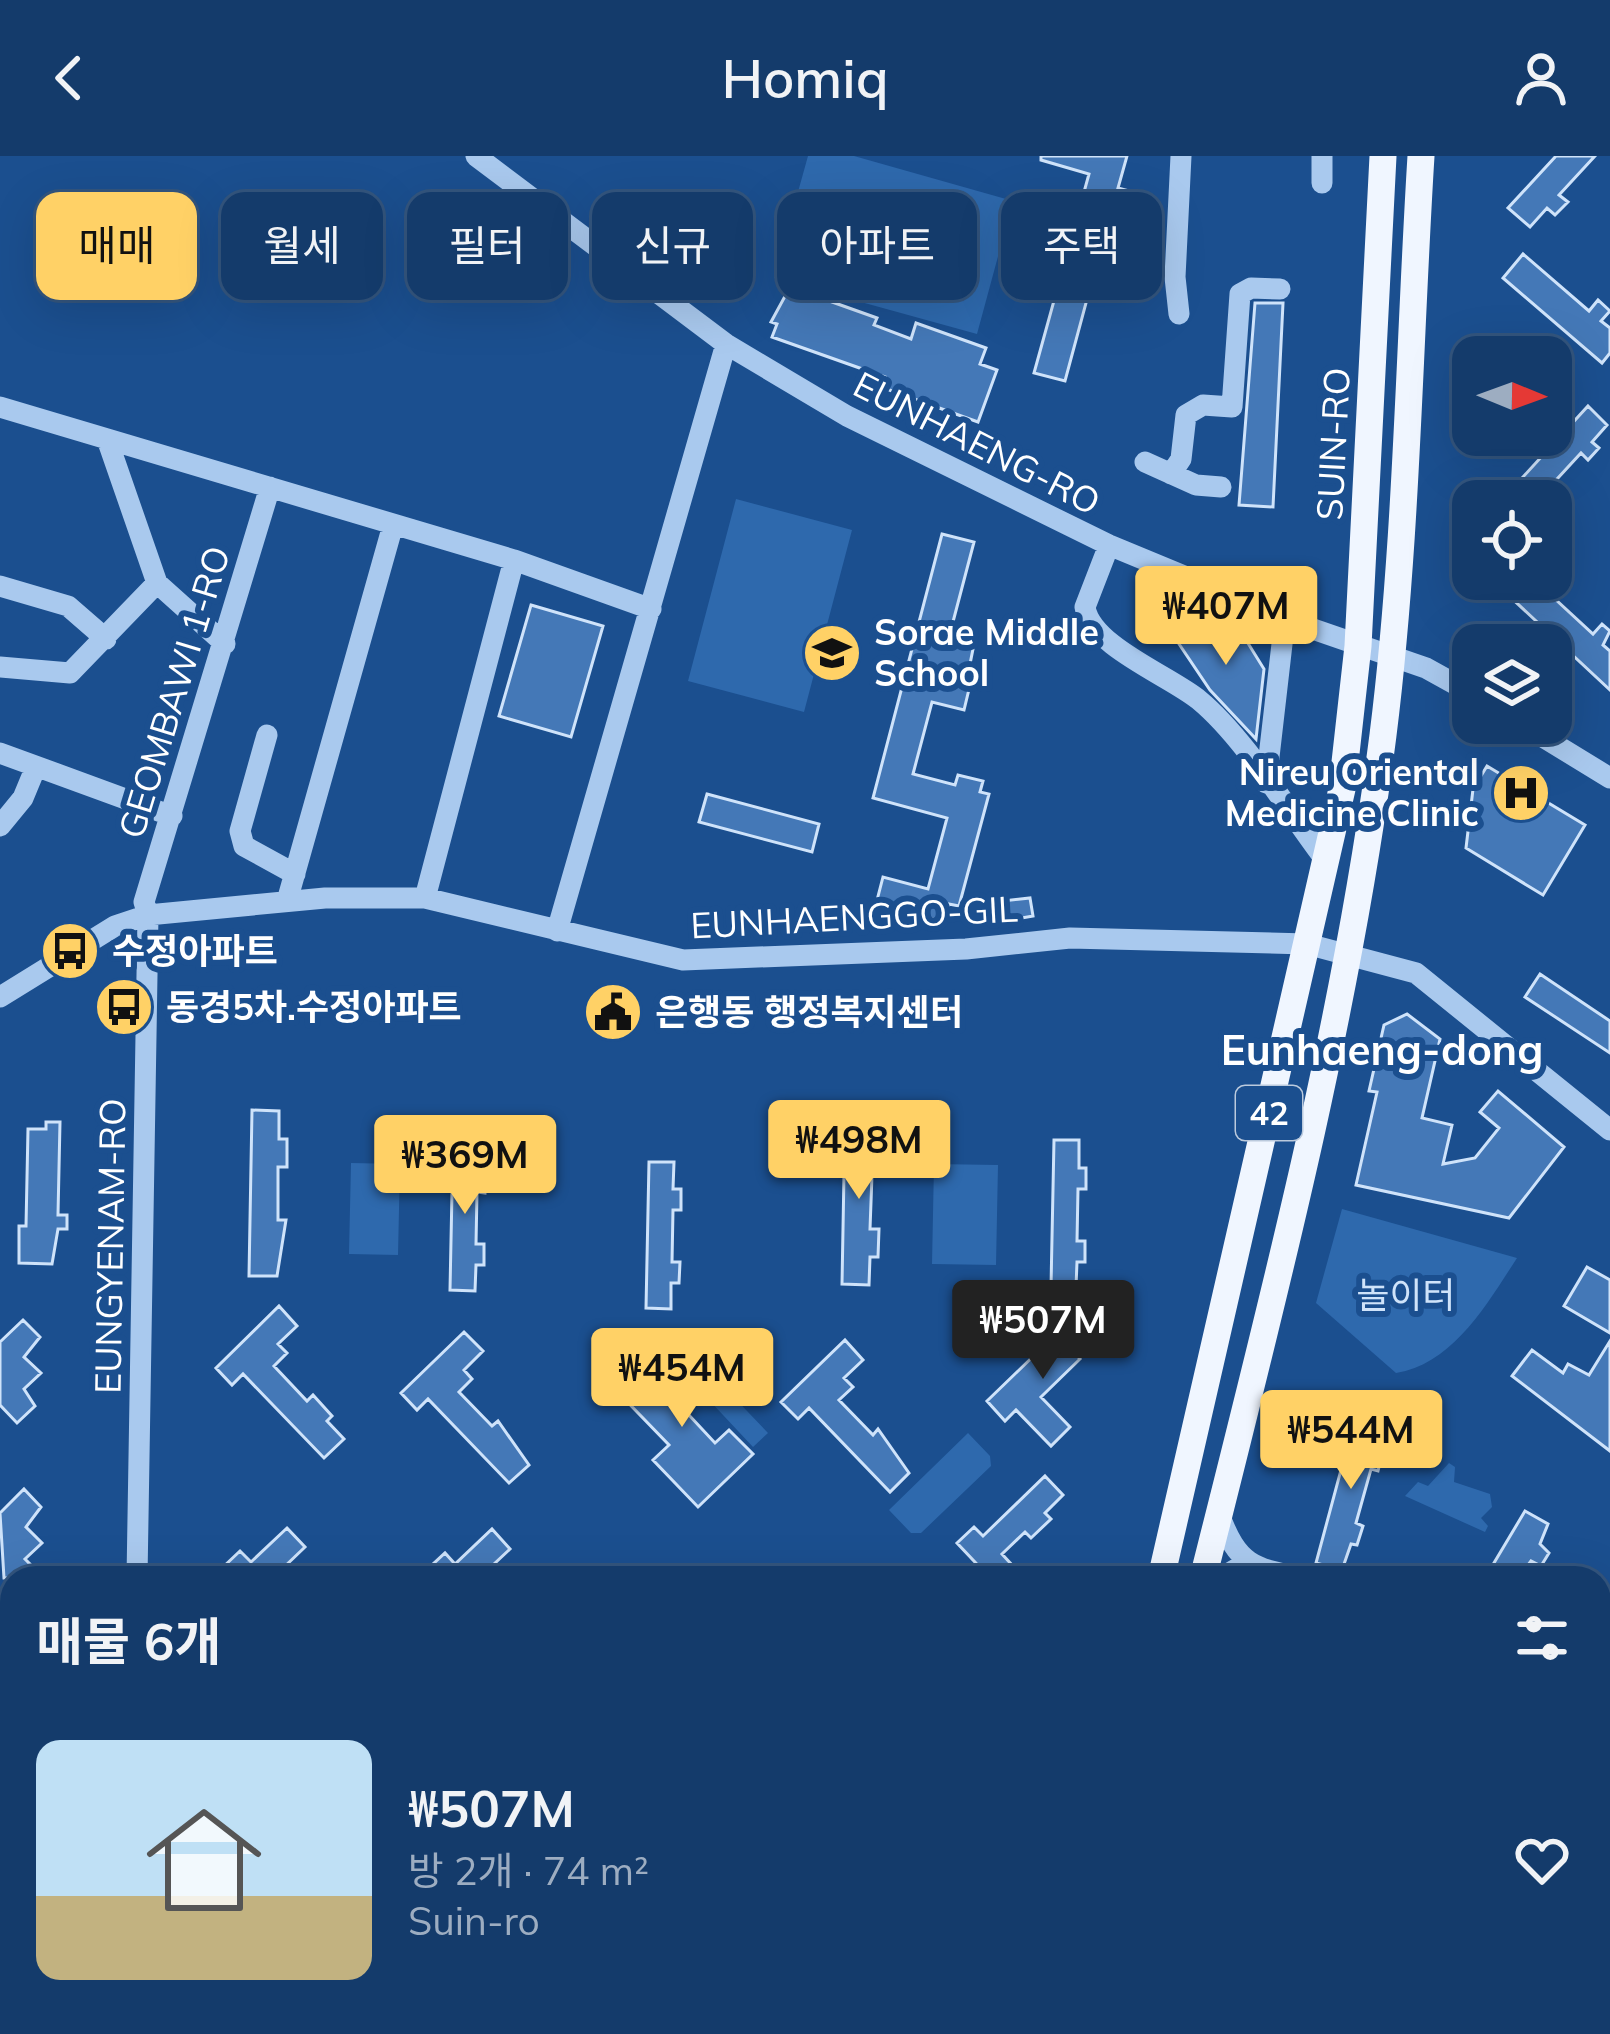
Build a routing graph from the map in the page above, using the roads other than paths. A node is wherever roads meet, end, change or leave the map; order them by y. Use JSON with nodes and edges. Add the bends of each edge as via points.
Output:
{"nodes":[{"id":1,"x":476,"y":156,"type":"edge"},
{"id":2,"x":1180,"y":156,"type":"edge"},
{"id":3,"x":1322,"y":156,"type":"edge"},
{"id":4,"x":1384,"y":156,"type":"edge"},
{"id":5,"x":1420,"y":156,"type":"edge"},
{"id":6,"x":1322,"y":183,"type":"dead end"},
{"id":7,"x":1280,"y":290,"type":"dead end"},
{"id":8,"x":1179,"y":314,"type":"dead end"},
{"id":9,"x":726,"y":344,"type":"junction"},
{"id":10,"x":0,"y":407,"type":"edge"},
{"id":11,"x":107,"y":439,"type":"junction"},
{"id":12,"x":1145,"y":462,"type":"dead end"},
{"id":13,"x":1171,"y":474,"type":"junction"},
{"id":14,"x":270,"y":487,"type":"junction"},
{"id":15,"x":1221,"y":487,"type":"dead end"},
{"id":16,"x":393,"y":525,"type":"junction"},
{"id":17,"x":1109,"y":545,"type":"junction"},
{"id":18,"x":514,"y":560,"type":"junction"},
{"id":19,"x":157,"y":583,"type":"junction"},
{"id":20,"x":0,"y":586,"type":"edge"},
{"id":21,"x":651,"y":609,"type":"junction"},
{"id":22,"x":1285,"y":617,"type":"junction"},
{"id":23,"x":106,"y":639,"type":"junction"},
{"id":24,"x":225,"y":644,"type":"junction"},
{"id":25,"x":1358,"y":646,"type":"junction"},
{"id":26,"x":1391,"y":656,"type":"junction"},
{"id":27,"x":0,"y":667,"type":"edge"},
{"id":28,"x":1452,"y":682,"type":"edge"},
{"id":29,"x":267,"y":735,"type":"dead end"},
{"id":30,"x":1554,"y":744,"type":"edge"},
{"id":31,"x":0,"y":754,"type":"edge"},
{"id":32,"x":35,"y":769,"type":"junction"},
{"id":33,"x":1610,"y":778,"type":"edge"},
{"id":34,"x":1266,"y":783,"type":"junction"},
{"id":35,"x":172,"y":816,"type":"junction"},
{"id":36,"x":0,"y":826,"type":"edge"},
{"id":37,"x":1327,"y":862,"type":"junction"},
{"id":38,"x":295,"y":874,"type":"junction"},
{"id":39,"x":425,"y":898,"type":"junction"},
{"id":40,"x":287,"y":901,"type":"junction"},
{"id":41,"x":148,"y":915,"type":"junction"},
{"id":42,"x":557,"y":931,"type":"junction"},
{"id":43,"x":1307,"y":944,"type":"junction"},
{"id":44,"x":1345,"y":952,"type":"junction"},
{"id":45,"x":0,"y":997,"type":"edge"},
{"id":46,"x":1610,"y":1130,"type":"edge"},
{"id":47,"x":1219,"y":1514,"type":"junction"},
{"id":48,"x":1246,"y":1563,"type":"junction"},
{"id":49,"x":137,"y":1566,"type":"edge"},
{"id":50,"x":1164,"y":1566,"type":"edge"},
{"id":51,"x":1206,"y":1566,"type":"edge"},
{"id":52,"x":1241,"y":1566,"type":"edge"},
{"id":53,"x":1257,"y":1566,"type":"edge"}],
"edges":[{"from":1,"to":9,"type":"street","name":"EUNHAENG-RO"},
{"from":2,"to":8,"type":"street"},
{"from":3,"to":6,"type":"street"},
{"from":4,"to":25,"type":"main road","name":"SUIN-RO","number":"42"},
{"from":5,"to":26,"type":"main road","name":"SUIN-RO","number":"42"},
{"from":7,"to":13,"type":"street","via":[[1240,294],[1232,406],[1203,405],[1186,415]]},
{"from":9,"to":17,"type":"street","name":"EUNHAENG-RO","via":[[847,416]]},
{"from":9,"to":21,"type":"street"},
{"from":10,"to":11,"type":"street"},
{"from":11,"to":14,"type":"street"},
{"from":11,"to":19,"type":"street","name":"GEOMBAWI 1-RO"},
{"from":12,"to":13,"type":"street"},
{"from":13,"to":15,"type":"street"},
{"from":14,"to":16,"type":"street"},
{"from":14,"to":24,"type":"street","name":"GEOMBAWI 1-RO"},
{"from":16,"to":18,"type":"street"},
{"from":16,"to":38,"type":"street"},
{"from":17,"to":22,"type":"street","name":"EUNHAENG-RO"},
{"from":17,"to":34,"type":"street","via":[[1087,616],[1128,656],[1198,699]]},
{"from":18,"to":21,"type":"street"},
{"from":18,"to":39,"type":"street"},
{"from":19,"to":23,"type":"street","name":"GEOMBAWI 1-RO"},
{"from":19,"to":24,"type":"street"},
{"from":20,"to":23,"type":"street","via":[[68,606]]},
{"from":21,"to":42,"type":"street"},
{"from":22,"to":25,"type":"street","name":"EUNHAENG-RO"},
{"from":22,"to":34,"type":"street"},
{"from":23,"to":27,"type":"street","name":"GEOMBAWI 1-RO","via":[[70,673]]},
{"from":24,"to":35,"type":"street","name":"GEOMBAWI 1-RO"},
{"from":25,"to":26,"type":"street","name":"EUNHAENG-RO"},
{"from":25,"to":37,"type":"main road","name":"SUIN-RO","number":"42"},
{"from":26,"to":28,"type":"street","name":"EUNHAENG-RO"},
{"from":26,"to":44,"type":"main road","name":"SUIN-RO","number":"42"},
{"from":29,"to":38,"type":"street","via":[[240,831],[244,846]]},
{"from":30,"to":33,"type":"street"},
{"from":31,"to":32,"type":"street"},
{"from":32,"to":35,"type":"street"},
{"from":32,"to":36,"type":"street"},
{"from":34,"to":37,"type":"street"},
{"from":35,"to":41,"type":"street","name":"GEOMBAWI 1-RO","via":[[143,902]]},
{"from":37,"to":43,"type":"main road","name":"SUIN-RO","number":"42"},
{"from":38,"to":40,"type":"street"},
{"from":39,"to":40,"type":"street","name":"EUNHAENGGO-GIL"},
{"from":39,"to":42,"type":"street","name":"EUNHAENGGO-GIL"},
{"from":40,"to":41,"type":"street","name":"EUNHAENGGO-GIL"},
{"from":41,"to":45,"type":"street","name":"EUNHAENGGO-GIL","via":[[115,926]]},
{"from":41,"to":49,"type":"street","name":"EUNGYENAM-RO"},
{"from":42,"to":43,"type":"street","name":"EUNHAENGGO-GIL","via":[[720,961],[1070,938]]},
{"from":43,"to":44,"type":"street","name":"EUNHAENGGO-GIL"},
{"from":43,"to":50,"type":"main road","name":"SUIN-RO","number":"42"},
{"from":44,"to":46,"type":"street","name":"EUNHAENGGO-GIL","via":[[1416,973]]},
{"from":44,"to":47,"type":"main road","name":"SUIN-RO","number":"42"},
{"from":47,"to":48,"type":"street"},
{"from":47,"to":51,"type":"main road","name":"SUIN-RO","number":"42"},
{"from":48,"to":52,"type":"street"},
{"from":48,"to":53,"type":"street"}]}
